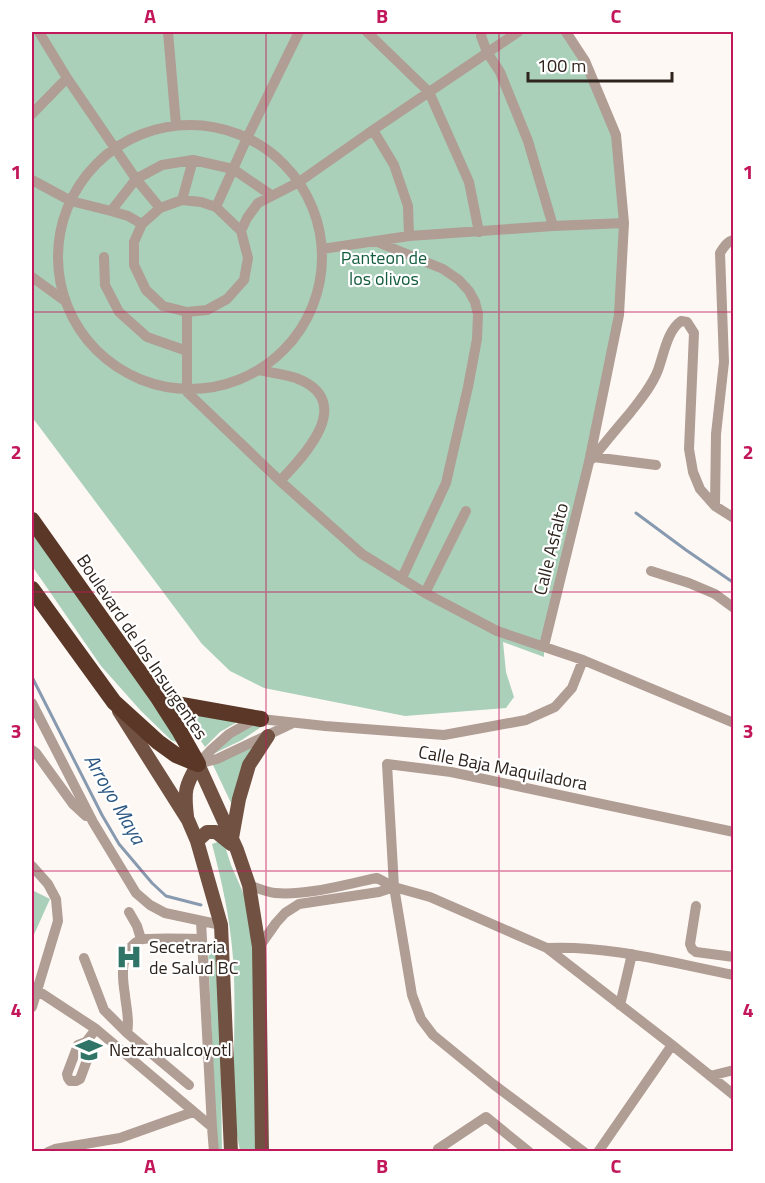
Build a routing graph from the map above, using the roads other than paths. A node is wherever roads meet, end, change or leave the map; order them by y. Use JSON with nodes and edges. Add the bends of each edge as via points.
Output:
{"nodes":[{"id":1,"x":39,"y":32,"type":"edge"},
{"id":2,"x":168,"y":32,"type":"edge"},
{"id":3,"x":299,"y":32,"type":"edge"},
{"id":4,"x":367,"y":32,"type":"edge"},
{"id":5,"x":482,"y":32,"type":"edge"},
{"id":6,"x":518,"y":32,"type":"edge"},
{"id":7,"x":566,"y":32,"type":"edge"},
{"id":8,"x":487,"y":52,"type":"junction"},
{"id":9,"x":67,"y":78,"type":"junction"},
{"id":10,"x":429,"y":92,"type":"junction"},
{"id":11,"x":32,"y":114,"type":"edge"},
{"id":12,"x":176,"y":125,"type":"junction"},
{"id":13,"x":373,"y":130,"type":"junction"},
{"id":14,"x":247,"y":138,"type":"junction"},
{"id":15,"x":116,"y":147,"type":"junction"},
{"id":16,"x":193,"y":160,"type":"junction"},
{"id":17,"x":233,"y":169,"type":"junction"},
{"id":18,"x":136,"y":179,"type":"junction"},
{"id":19,"x":32,"y":180,"type":"edge"},
{"id":20,"x":299,"y":182,"type":"junction"},
{"id":21,"x":271,"y":195,"type":"junction"},
{"id":22,"x":182,"y":200,"type":"junction"},
{"id":23,"x":70,"y":201,"type":"junction"},
{"id":24,"x":216,"y":207,"type":"junction"},
{"id":25,"x":160,"y":208,"type":"junction"},
{"id":26,"x":111,"y":211,"type":"junction"},
{"id":27,"x":624,"y":223,"type":"junction"},
{"id":28,"x":142,"y":224,"type":"junction"},
{"id":29,"x":553,"y":226,"type":"junction"},
{"id":30,"x":241,"y":231,"type":"junction"},
{"id":31,"x":479,"y":232,"type":"junction"},
{"id":32,"x":409,"y":236,"type":"junction"},
{"id":33,"x":734,"y":240,"type":"edge"},
{"id":34,"x":375,"y":241,"type":"junction"},
{"id":35,"x":322,"y":249,"type":"junction"},
{"id":36,"x":104,"y":257,"type":"dead end"},
{"id":37,"x":32,"y":277,"type":"edge"},
{"id":38,"x":65,"y":301,"type":"junction"},
{"id":39,"x":187,"y":312,"type":"junction"},
{"id":40,"x":187,"y":351,"type":"junction"},
{"id":41,"x":259,"y":370,"type":"junction"},
{"id":42,"x":187,"y":392,"type":"junction"},
{"id":43,"x":591,"y":459,"type":"junction"},
{"id":44,"x":656,"y":465,"type":"dead end"},
{"id":45,"x":280,"y":481,"type":"junction"},
{"id":46,"x":715,"y":506,"type":"junction"},
{"id":47,"x":466,"y":511,"type":"dead end"},
{"id":48,"x":734,"y":518,"type":"edge"},
{"id":49,"x":32,"y":520,"type":"edge"},
{"id":50,"x":651,"y":571,"type":"dead end"},
{"id":51,"x":402,"y":578,"type":"junction"},
{"id":52,"x":32,"y":589,"type":"edge"},
{"id":53,"x":425,"y":593,"type":"junction"},
{"id":54,"x":734,"y":608,"type":"edge"},
{"id":55,"x":544,"y":646,"type":"junction"},
{"id":56,"x":583,"y":660,"type":"junction"},
{"id":57,"x":158,"y":698,"type":"junction"},
{"id":58,"x":114,"y":702,"type":"junction"},
{"id":59,"x":32,"y":703,"type":"edge"},
{"id":60,"x":261,"y":719,"type":"junction"},
{"id":61,"x":294,"y":723,"type":"junction"},
{"id":62,"x":734,"y":723,"type":"edge"},
{"id":63,"x":268,"y":736,"type":"junction"},
{"id":64,"x":32,"y":750,"type":"edge"},
{"id":65,"x":198,"y":764,"type":"junction"},
{"id":66,"x":188,"y":820,"type":"junction"},
{"id":67,"x":93,"y":822,"type":"junction"},
{"id":68,"x":734,"y":832,"type":"edge"},
{"id":69,"x":197,"y":841,"type":"junction"},
{"id":70,"x":234,"y":844,"type":"junction"},
{"id":71,"x":32,"y":866,"type":"edge"},
{"id":72,"x":249,"y":885,"type":"junction"},
{"id":73,"x":394,"y":888,"type":"junction"},
{"id":74,"x":696,"y":906,"type":"dead end"},
{"id":75,"x":129,"y":912,"type":"dead end"},
{"id":76,"x":201,"y":921,"type":"junction"},
{"id":77,"x":221,"y":925,"type":"junction"},
{"id":78,"x":141,"y":939,"type":"junction"},
{"id":79,"x":202,"y":939,"type":"junction"},
{"id":80,"x":259,"y":947,"type":"junction"},
{"id":81,"x":547,"y":948,"type":"junction"},
{"id":82,"x":632,"y":954,"type":"junction"},
{"id":83,"x":734,"y":957,"type":"edge"},
{"id":84,"x":84,"y":958,"type":"dead end"},
{"id":85,"x":734,"y":975,"type":"edge"},
{"id":86,"x":34,"y":988,"type":"edge"},
{"id":87,"x":620,"y":1005,"type":"junction"},
{"id":88,"x":32,"y":1007,"type":"edge"},
{"id":89,"x":96,"y":1029,"type":"junction"},
{"id":90,"x":127,"y":1033,"type":"junction"},
{"id":91,"x":86,"y":1042,"type":"dead end"},
{"id":92,"x":672,"y":1045,"type":"junction"},
{"id":93,"x":734,"y":1071,"type":"edge"},
{"id":94,"x":710,"y":1076,"type":"junction"},
{"id":95,"x":189,"y":1085,"type":"dead end"},
{"id":96,"x":734,"y":1095,"type":"edge"},
{"id":97,"x":193,"y":1112,"type":"junction"},
{"id":98,"x":212,"y":1127,"type":"junction"},
{"id":99,"x":232,"y":1148,"type":"edge"},
{"id":100,"x":439,"y":1150,"type":"edge"},
{"id":101,"x":48,"y":1152,"type":"edge"},
{"id":102,"x":214,"y":1152,"type":"edge"},
{"id":103,"x":262,"y":1152,"type":"edge"},
{"id":104,"x":529,"y":1152,"type":"edge"},
{"id":105,"x":584,"y":1152,"type":"edge"},
{"id":106,"x":597,"y":1152,"type":"edge"}],
"edges":[{"from":1,"to":9,"type":"street"},
{"from":2,"to":12,"type":"street"},
{"from":3,"to":14,"type":"street"},
{"from":4,"to":10,"type":"street"},
{"from":5,"to":8,"type":"street"},
{"from":6,"to":8,"type":"street"},
{"from":7,"to":27,"type":"street","name":"Calle Asfalto","via":[[585,61],[616,135]]},
{"from":8,"to":10,"type":"street"},
{"from":8,"to":29,"type":"street","via":[[500,72],[528,141]]},
{"from":9,"to":11,"type":"street"},
{"from":9,"to":15,"type":"street"},
{"from":10,"to":13,"type":"street"},
{"from":10,"to":31,"type":"street","via":[[469,182]]},
{"from":12,"to":14,"type":"street","via":[[204,125]]},
{"from":12,"to":15,"type":"street","via":[[138,135]]},
{"from":13,"to":20,"type":"street"},
{"from":13,"to":32,"type":"street","via":[[394,165],[405,196]]},
{"from":14,"to":17,"type":"street"},
{"from":14,"to":20,"type":"street","via":[[275,156]]},
{"from":15,"to":18,"type":"street"},
{"from":15,"to":23,"type":"street","via":[[87,173]]},
{"from":16,"to":17,"type":"street"},
{"from":16,"to":18,"type":"street","via":[[162,165]]},
{"from":16,"to":22,"type":"street"},
{"from":17,"to":21,"type":"street"},
{"from":17,"to":24,"type":"street"},
{"from":18,"to":25,"type":"street"},
{"from":18,"to":26,"type":"street"},
{"from":19,"to":23,"type":"street"},
{"from":20,"to":21,"type":"street"},
{"from":20,"to":35,"type":"street","via":[[317,219]]},
{"from":21,"to":30,"type":"street","via":[[258,203]]},
{"from":22,"to":24,"type":"street"},
{"from":22,"to":25,"type":"street"},
{"from":23,"to":26,"type":"street"},
{"from":23,"to":38,"type":"street","via":[[61,228],[58,257]]},
{"from":24,"to":30,"type":"street"},
{"from":25,"to":28,"type":"street"},
{"from":26,"to":28,"type":"street"},
{"from":27,"to":29,"type":"street"},
{"from":27,"to":43,"type":"street","name":"Calle Asfalto","via":[[619,315]]},
{"from":28,"to":39,"type":"street","via":[[134,242],[134,265],[146,290],[164,306]]},
{"from":29,"to":31,"type":"street"},
{"from":30,"to":39,"type":"street","via":[[248,258],[244,280],[227,298],[207,310]]},
{"from":31,"to":32,"type":"street"},
{"from":32,"to":34,"type":"street"},
{"from":33,"to":46,"type":"street","via":[[720,253],[724,362],[716,434]]},
{"from":34,"to":35,"type":"street"},
{"from":34,"to":51,"type":"street","via":[[443,269],[459,280],[469,291],[478,314],[468,387],[446,483]]},
{"from":35,"to":41,"type":"street","via":[[318,290],[307,319],[285,350]]},
{"from":36,"to":40,"type":"street","via":[[105,285],[119,312],[147,337]]},
{"from":37,"to":38,"type":"street"},
{"from":38,"to":42,"type":"street","via":[[81,332],[111,363],[140,380]]},
{"from":39,"to":40,"type":"street"},
{"from":40,"to":42,"type":"street"},
{"from":41,"to":42,"type":"street","via":[[229,384]]},
{"from":41,"to":45,"type":"street","via":[[296,378],[312,387],[324,408],[315,440]]},
{"from":42,"to":45,"type":"street"},
{"from":43,"to":44,"type":"street"},
{"from":43,"to":46,"type":"street","via":[[657,374],[675,325],[687,322],[694,333],[689,449],[700,489]]},
{"from":43,"to":55,"type":"street","name":"Calle Asfalto"},
{"from":45,"to":51,"type":"street","via":[[363,554]]},
{"from":46,"to":48,"type":"street"},
{"from":47,"to":53,"type":"street"},
{"from":49,"to":57,"type":"highway","name":"Boulevard de los Insurgentes"},
{"from":50,"to":54,"type":"street","via":[[698,586]]},
{"from":51,"to":53,"type":"street"},
{"from":52,"to":58,"type":"highway"},
{"from":53,"to":55,"type":"street","via":[[497,631]]},
{"from":55,"to":56,"type":"street"},
{"from":56,"to":61,"type":"street","via":[[572,688],[555,707],[526,720],[444,735]]},
{"from":56,"to":62,"type":"street"},
{"from":57,"to":60,"type":"highway"},
{"from":57,"to":65,"type":"highway","name":"Boulevard de los Insurgentes"},
{"from":58,"to":65,"type":"highway","via":[[158,742]]},
{"from":58,"to":66,"type":"main road"},
{"from":59,"to":67,"type":"street"},
{"from":60,"to":61,"type":"street"},
{"from":60,"to":65,"type":"street","via":[[229,734]]},
{"from":61,"to":63,"type":"street"},
{"from":63,"to":65,"type":"street"},
{"from":63,"to":70,"type":"main road","via":[[249,765],[239,799]]},
{"from":64,"to":67,"type":"street","via":[[73,804]]},
{"from":65,"to":66,"type":"main road","via":[[188,781]]},
{"from":65,"to":70,"type":"main road","name":"Boulevard de los Insurgentes"},
{"from":66,"to":69,"type":"main road"},
{"from":67,"to":76,"type":"street","via":[[136,893],[165,913]]},
{"from":68,"to":73,"type":"street","name":"Calle Baja Maquiladora","via":[[452,772],[387,764]]},
{"from":69,"to":70,"type":"main road","via":[[207,832],[216,832]]},
{"from":69,"to":77,"type":"main road"},
{"from":70,"to":72,"type":"main road","name":"Boulevard de los Insurgentes"},
{"from":71,"to":86,"type":"street","via":[[48,884],[58,910],[56,930]]},
{"from":72,"to":73,"type":"street","via":[[275,892],[302,892],[377,878]]},
{"from":72,"to":80,"type":"main road","name":"Boulevard de los Insurgentes"},
{"from":73,"to":80,"type":"street","via":[[299,904],[285,913]]},
{"from":73,"to":81,"type":"street","via":[[430,897]]},
{"from":73,"to":105,"type":"street","name":"Calle Baja Maquiladora","via":[[412,996],[421,1019],[433,1035],[493,1084]]},
{"from":74,"to":83,"type":"street","via":[[692,949]]},
{"from":75,"to":78,"type":"street"},
{"from":76,"to":77,"type":"street"},
{"from":76,"to":79,"type":"street"},
{"from":77,"to":99,"type":"main road"},
{"from":78,"to":79,"type":"street"},
{"from":78,"to":90,"type":"street","via":[[128,950],[123,965]]},
{"from":79,"to":98,"type":"street"},
{"from":80,"to":103,"type":"main road","name":"Boulevard de los Insurgentes"},
{"from":81,"to":82,"type":"street"},
{"from":81,"to":87,"type":"street"},
{"from":82,"to":85,"type":"street"},
{"from":82,"to":87,"type":"street"},
{"from":84,"to":90,"type":"street","via":[[104,1010]]},
{"from":86,"to":88,"type":"street"},
{"from":86,"to":89,"type":"street"},
{"from":87,"to":92,"type":"street"},
{"from":89,"to":91,"type":"street"},
{"from":89,"to":97,"type":"street"},
{"from":90,"to":95,"type":"street"},
{"from":92,"to":94,"type":"street"},
{"from":92,"to":106,"type":"street"},
{"from":93,"to":94,"type":"street"},
{"from":94,"to":96,"type":"street"},
{"from":97,"to":98,"type":"street"},
{"from":97,"to":101,"type":"street","via":[[120,1138]]},
{"from":98,"to":102,"type":"street"},
{"from":100,"to":104,"type":"street","via":[[486,1118]]}]}
